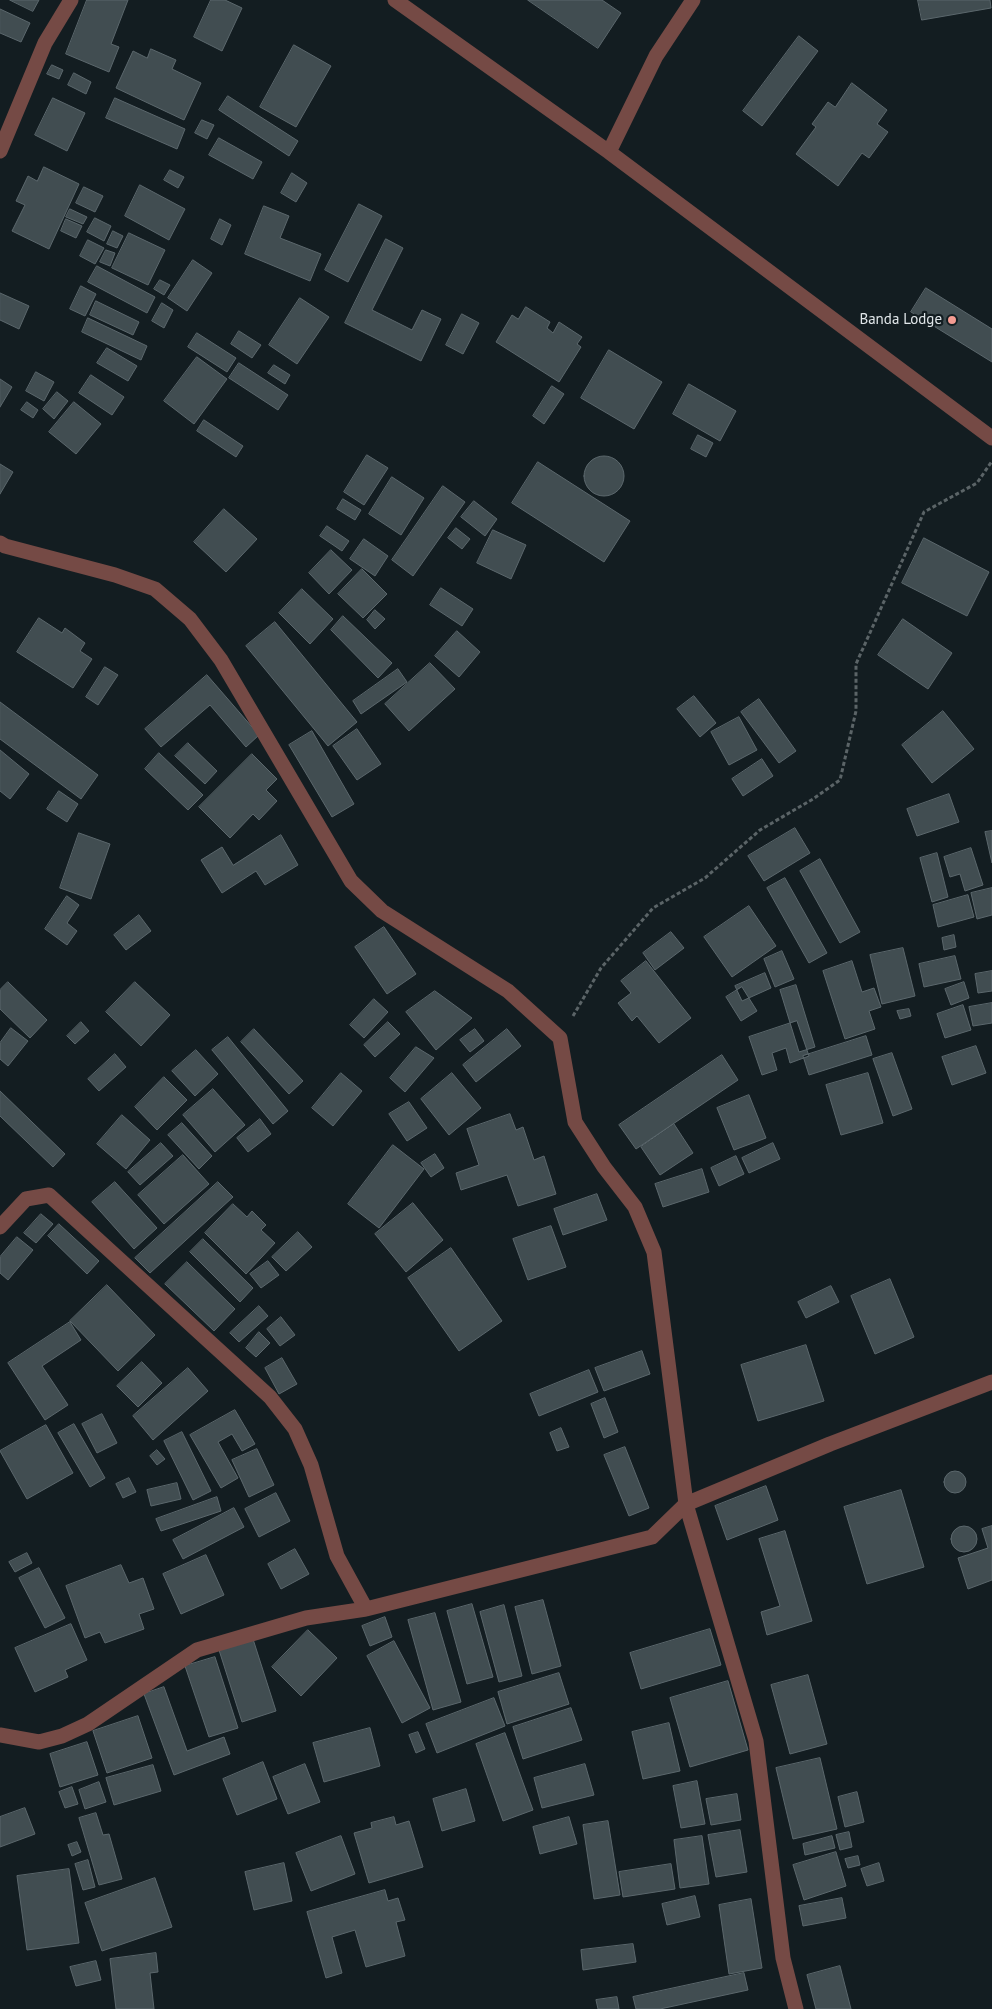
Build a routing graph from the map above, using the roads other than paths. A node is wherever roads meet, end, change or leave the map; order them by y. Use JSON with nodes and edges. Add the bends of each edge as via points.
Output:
{"nodes":[{"id":1,"x":71,"y":0,"type":"edge"},
{"id":2,"x":395,"y":0,"type":"edge"},
{"id":3,"x":693,"y":0,"type":"edge"},
{"id":4,"x":0,"y":151,"type":"edge"},
{"id":5,"x":609,"y":152,"type":"junction"},
{"id":6,"x":992,"y":438,"type":"edge"},
{"id":7,"x":0,"y":543,"type":"edge"},
{"id":8,"x":0,"y":1227,"type":"edge"},
{"id":9,"x":992,"y":1382,"type":"edge"},
{"id":10,"x":686,"y":1504,"type":"junction"},
{"id":11,"x":366,"y":1609,"type":"junction"},
{"id":12,"x":0,"y":1735,"type":"edge"},
{"id":13,"x":796,"y":2009,"type":"edge"}],
"edges":[{"from":1,"to":4,"type":"street","via":[[45,44]]},
{"from":2,"to":5,"type":"street"},
{"from":3,"to":5,"type":"street","via":[[656,56]]},
{"from":5,"to":6,"type":"street"},
{"from":7,"to":10,"type":"street","via":[[155,589],[190,619],[221,660],[351,881],[382,912],[508,991],[560,1038],[575,1122],[635,1207],[654,1252]]},
{"from":8,"to":11,"type":"street","via":[[26,1199],[49,1195],[270,1397],[295,1428],[311,1465],[337,1556]]},
{"from":9,"to":10,"type":"street"},
{"from":10,"to":11,"type":"street","via":[[652,1537]]},
{"from":10,"to":13,"type":"street","via":[[756,1741],[783,1958]]},
{"from":11,"to":12,"type":"street","via":[[306,1618],[197,1650],[88,1724],[62,1736],[38,1742]]}]}
